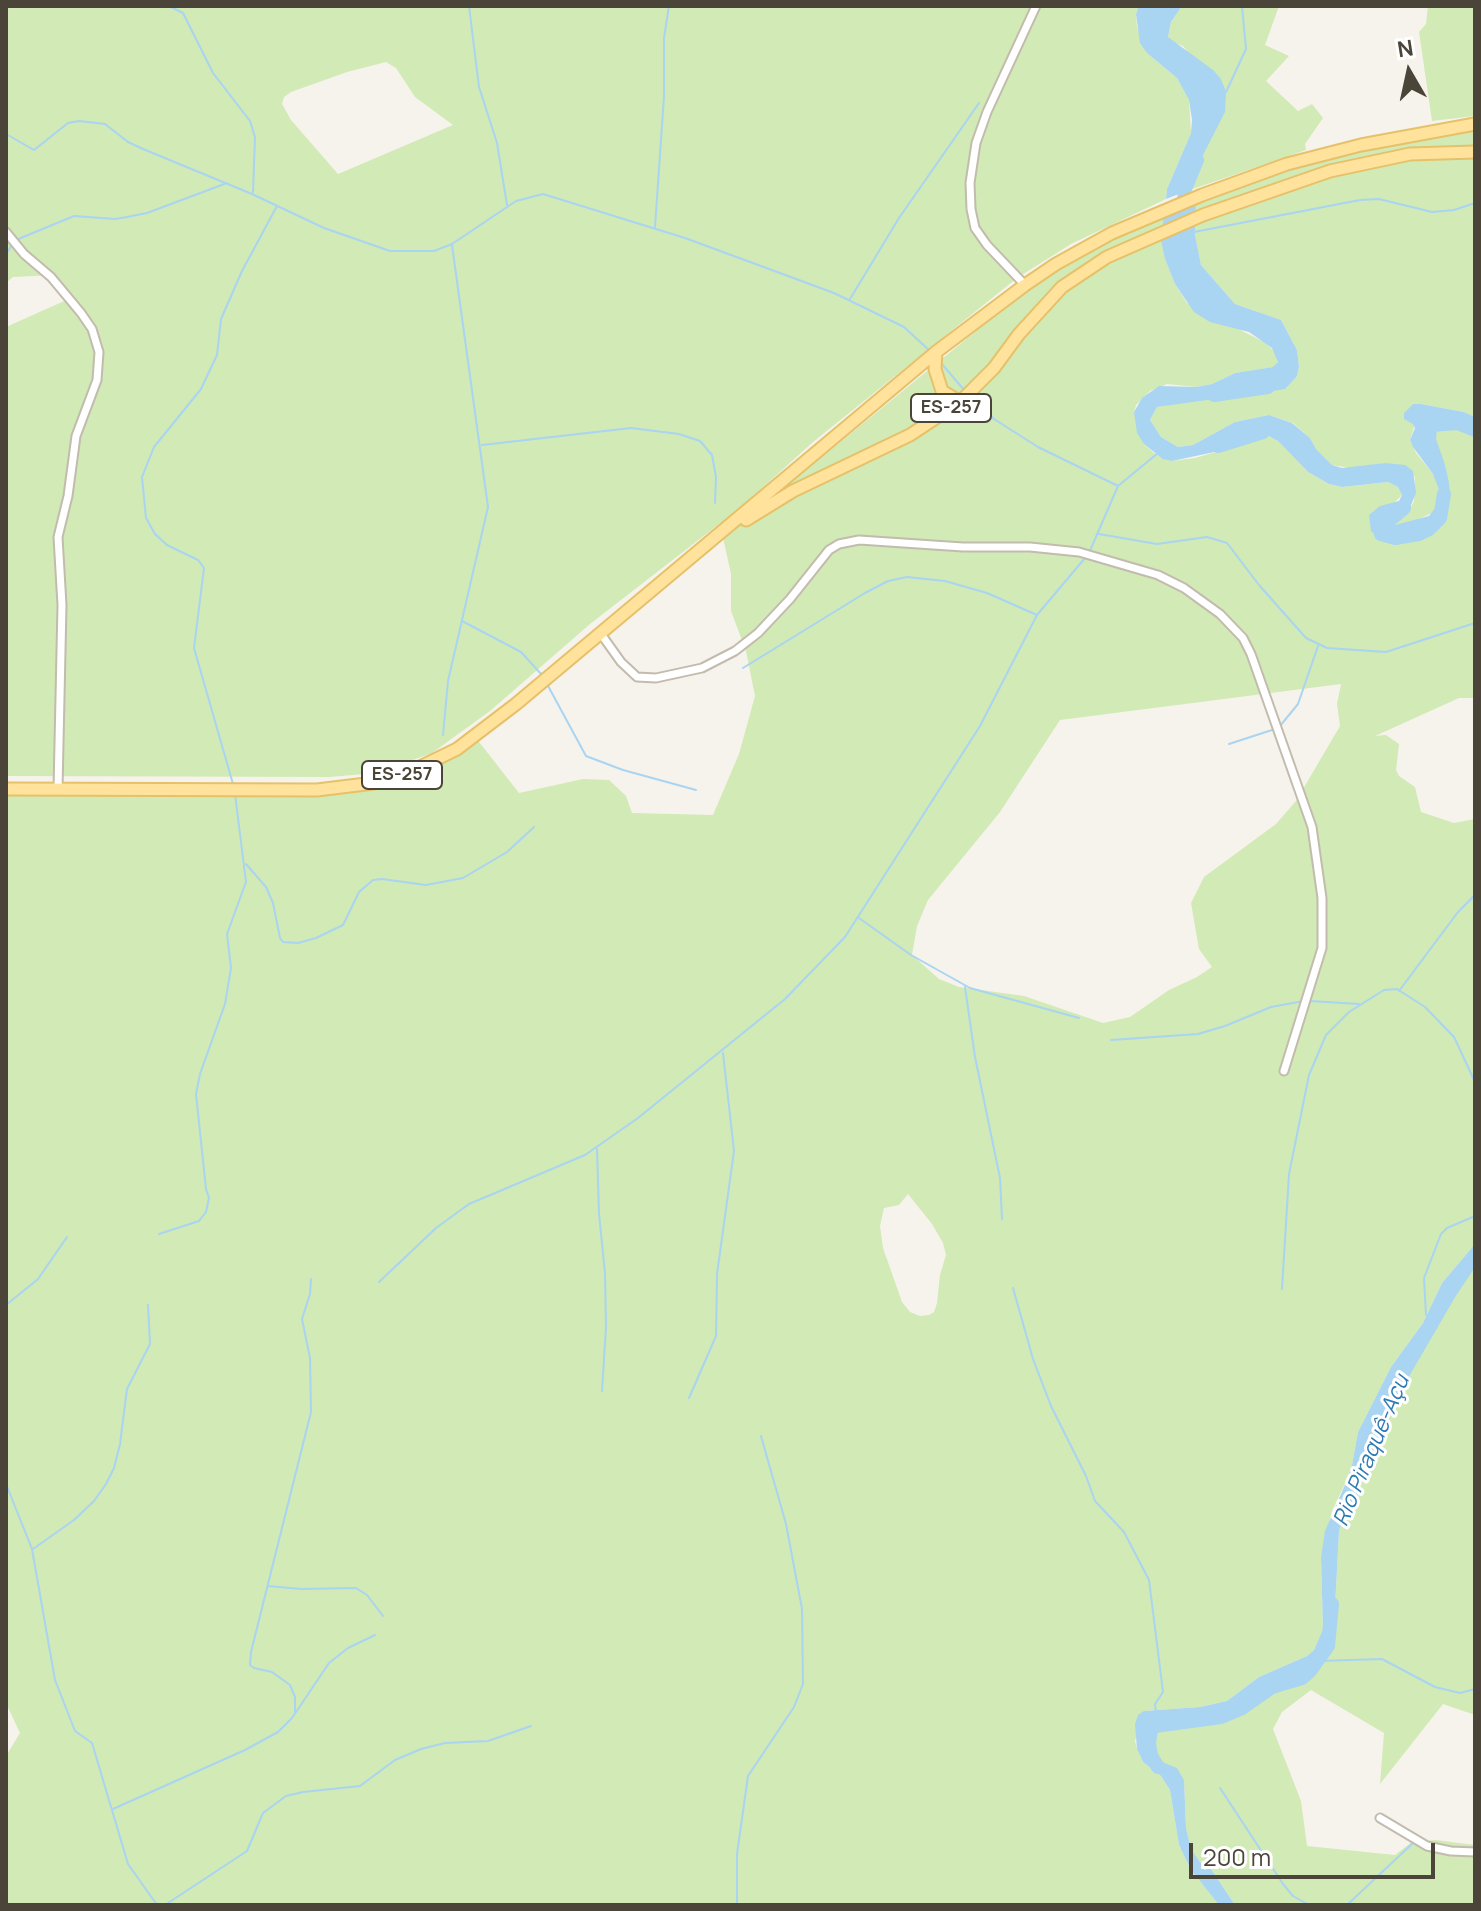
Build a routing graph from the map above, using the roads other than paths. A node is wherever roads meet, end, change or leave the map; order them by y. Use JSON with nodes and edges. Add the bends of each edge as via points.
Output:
{"nodes":[{"id":1,"x":1036,"y":6,"type":"edge"},
{"id":2,"x":1475,"y":124,"type":"edge"},
{"id":3,"x":1475,"y":152,"type":"edge"},
{"id":4,"x":6,"y":232,"type":"edge"},
{"id":5,"x":1025,"y":285,"type":"junction"},
{"id":6,"x":936,"y":352,"type":"junction"},
{"id":7,"x":960,"y":402,"type":"junction"},
{"id":8,"x":718,"y":537,"type":"junction"},
{"id":9,"x":601,"y":634,"type":"junction"},
{"id":10,"x":6,"y":789,"type":"edge"},
{"id":11,"x":58,"y":789,"type":"junction"},
{"id":12,"x":1284,"y":1071,"type":"dead end"},
{"id":13,"x":1380,"y":1818,"type":"dead end"},
{"id":14,"x":1475,"y":1852,"type":"edge"}],
"edges":[{"from":1,"to":5,"type":"street","via":[[987,112],[970,183],[975,228]]},
{"from":2,"to":5,"type":"main road","number":"ES-257","via":[[1321,155],[1202,195],[1086,247]]},
{"from":3,"to":7,"type":"main road","number":"ES-257","via":[[1410,154],[1293,183],[1203,215],[1094,264],[1062,287]]},
{"from":4,"to":11,"type":"street","via":[[81,313],[99,352],[97,380],[76,436],[58,537]]},
{"from":5,"to":6,"type":"main road","number":"ES-257"},
{"from":6,"to":7,"type":"main road","via":[[942,391]]},
{"from":6,"to":8,"type":"main road","number":"ES-257"},
{"from":7,"to":8,"type":"main road","number":"ES-257","via":[[910,435],[793,491]]},
{"from":8,"to":9,"type":"main road","number":"ES-257"},
{"from":9,"to":11,"type":"main road","number":"ES-257","via":[[457,749],[390,779],[317,790]]},
{"from":9,"to":12,"type":"street","via":[[637,677],[702,668],[758,633],[829,550],[859,540],[1079,552],[1184,588],[1243,638],[1312,827],[1322,898],[1322,948]]},
{"from":10,"to":11,"type":"main road","number":"ES-257"},
{"from":13,"to":14,"type":"street","via":[[1427,1846]]}]}
